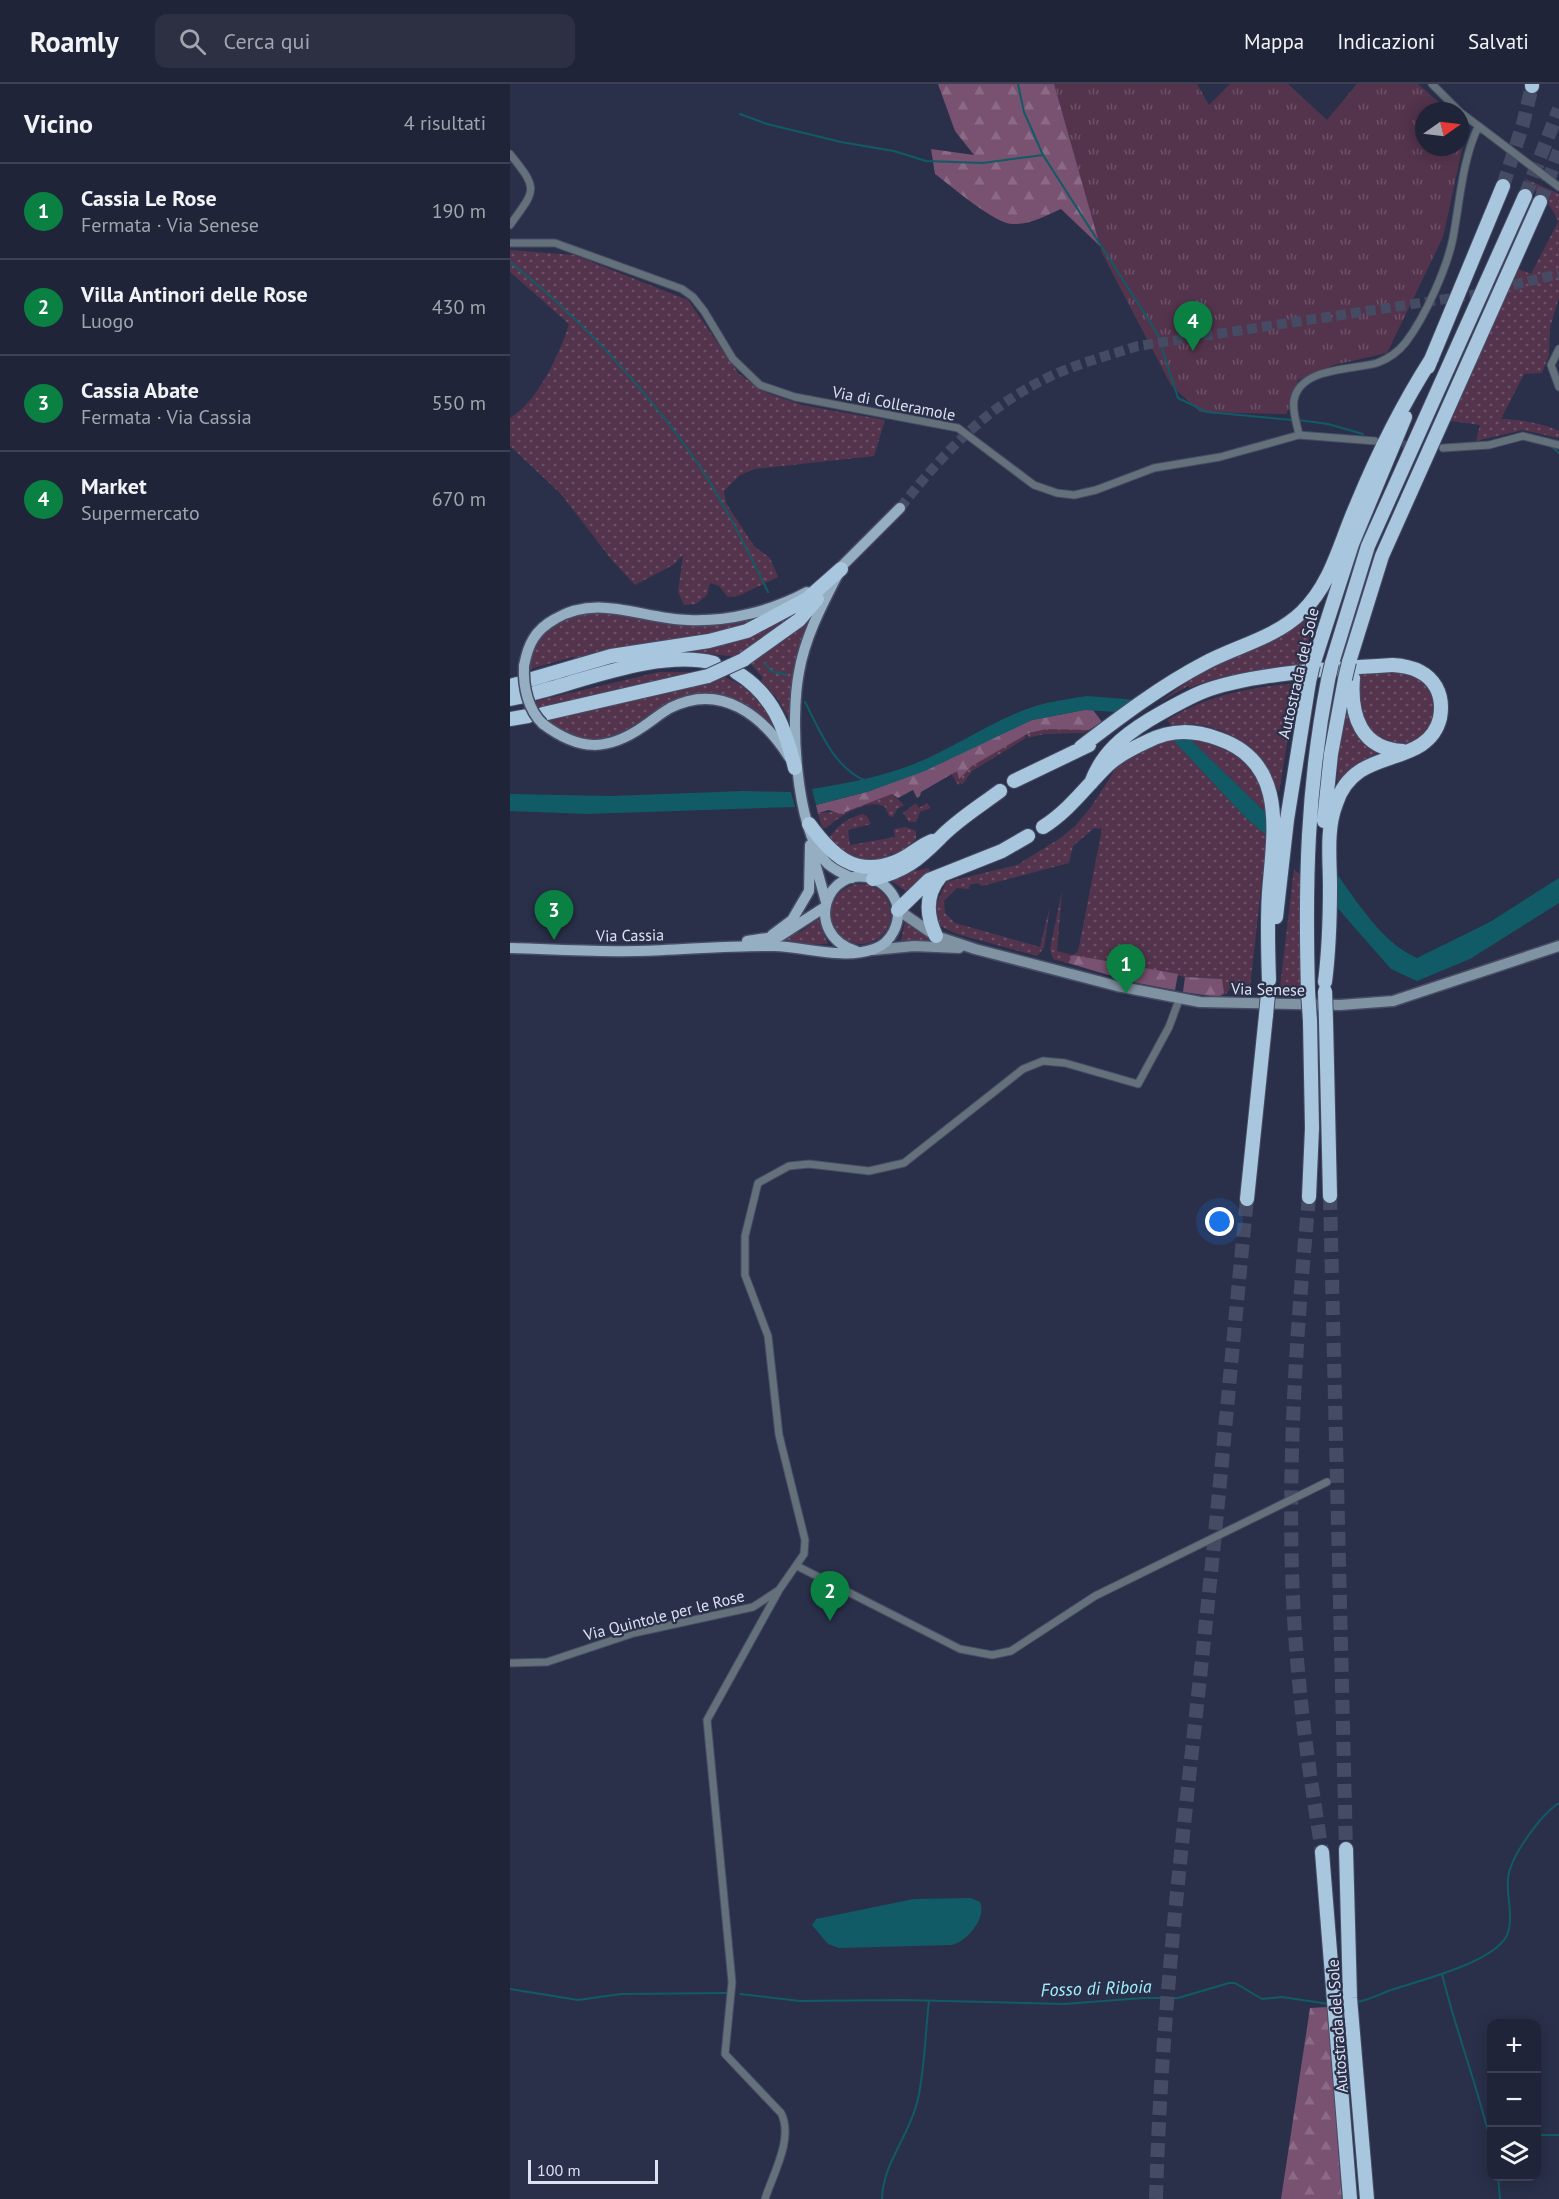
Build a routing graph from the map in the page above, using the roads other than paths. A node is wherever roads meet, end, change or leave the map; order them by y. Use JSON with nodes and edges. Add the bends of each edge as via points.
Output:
{"nodes":[{"id":1,"x":1432,"y":84,"type":"edge"},
{"id":2,"x":1449,"y":102,"type":"edge"},
{"id":3,"x":1469,"y":120,"type":"edge"},
{"id":4,"x":1478,"y":127,"type":"junction"},
{"id":5,"x":510,"y":154,"type":"edge"},
{"id":6,"x":1503,"y":186,"type":"tunnel mouth"},
{"id":7,"x":1559,"y":187,"type":"edge"},
{"id":8,"x":1526,"y":196,"type":"tunnel mouth"},
{"id":9,"x":1540,"y":202,"type":"tunnel mouth"},
{"id":10,"x":510,"y":225,"type":"edge"},
{"id":11,"x":510,"y":243,"type":"edge"},
{"id":12,"x":1559,"y":349,"type":"edge"},
{"id":13,"x":1432,"y":358,"type":"junction"},
{"id":14,"x":1559,"y":387,"type":"edge"},
{"id":15,"x":1299,"y":435,"type":"junction"},
{"id":16,"x":1375,"y":441,"type":"dead end"},
{"id":17,"x":1559,"y":445,"type":"edge"},
{"id":18,"x":1443,"y":448,"type":"tunnel mouth"},
{"id":19,"x":900,"y":508,"type":"tunnel mouth"},
{"id":20,"x":841,"y":569,"type":"junction"},
{"id":21,"x":740,"y":666,"type":"junction"},
{"id":22,"x":711,"y":670,"type":"junction"},
{"id":23,"x":1349,"y":678,"type":"junction"},
{"id":24,"x":532,"y":679,"type":"dead end"},
{"id":25,"x":534,"y":693,"type":"dead end"},
{"id":26,"x":528,"y":716,"type":"dead end"},
{"id":27,"x":510,"y":719,"type":"edge"},
{"id":28,"x":543,"y":719,"type":"junction"},
{"id":29,"x":1112,"y":742,"type":"junction"},
{"id":30,"x":1081,"y":747,"type":"junction"},
{"id":31,"x":1408,"y":752,"type":"junction"},
{"id":32,"x":795,"y":768,"type":"junction"},
{"id":33,"x":1014,"y":781,"type":"dead end"},
{"id":34,"x":1091,"y":783,"type":"junction"},
{"id":35,"x":1000,"y":791,"type":"dead end"},
{"id":36,"x":809,"y":824,"type":"junction"},
{"id":37,"x":1043,"y":827,"type":"dead end"},
{"id":38,"x":1028,"y":836,"type":"dead end"},
{"id":39,"x":940,"y":838,"type":"junction"},
{"id":40,"x":810,"y":845,"type":"junction"},
{"id":41,"x":1326,"y":851,"type":"junction"},
{"id":42,"x":1278,"y":859,"type":"junction"},
{"id":43,"x":943,"y":873,"type":"junction"},
{"id":44,"x":852,"y":878,"type":"junction"},
{"id":45,"x":873,"y":879,"type":"junction"},
{"id":46,"x":826,"y":904,"type":"junction"},
{"id":47,"x":898,"y":910,"type":"junction"},
{"id":48,"x":936,"y":936,"type":"junction"},
{"id":49,"x":766,"y":938,"type":"junction"},
{"id":50,"x":715,"y":946,"type":"junction"},
{"id":51,"x":1559,"y":946,"type":"edge"},
{"id":52,"x":510,"y":948,"type":"edge"},
{"id":53,"x":975,"y":949,"type":"junction"},
{"id":54,"x":872,"y":950,"type":"junction"},
{"id":55,"x":856,"y":951,"type":"junction"},
{"id":56,"x":1179,"y":1000,"type":"junction"},
{"id":57,"x":1330,"y":1196,"type":"tunnel mouth"},
{"id":58,"x":1308,"y":1197,"type":"tunnel mouth"},
{"id":59,"x":1247,"y":1199,"type":"tunnel mouth"},
{"id":60,"x":1327,"y":1482,"type":"dead end"},
{"id":61,"x":797,"y":1566,"type":"junction"},
{"id":62,"x":779,"y":1590,"type":"junction"},
{"id":63,"x":510,"y":1663,"type":"edge"},
{"id":64,"x":1346,"y":1849,"type":"tunnel mouth"},
{"id":65,"x":1322,"y":1852,"type":"tunnel mouth"},
{"id":66,"x":765,"y":2199,"type":"edge"},
{"id":67,"x":1350,"y":2199,"type":"edge"},
{"id":68,"x":1367,"y":2199,"type":"edge"}],
"edges":[{"from":1,"to":2,"type":"street"},
{"from":3,"to":4,"type":"street"},
{"from":4,"to":7,"type":"street"},
{"from":4,"to":15,"type":"street","via":[[1448,255],[1417,326],[1391,356],[1314,377],[1301,385],[1294,398]]},
{"from":5,"to":10,"type":"street","via":[[531,186],[530,197]]},
{"from":6,"to":13,"type":"highway","name":"Autostrada del Sole"},
{"from":8,"to":58,"type":"highway","name":"Autostrada del Sole","bridge":true,"via":[[1368,546],[1328,680],[1315,752],[1308,826],[1312,1128]]},
{"from":9,"to":23,"type":"highway","bridge":true,"via":[[1382,556]]},
{"from":11,"to":15,"type":"street","name":"Via di Colleramole","via":[[555,243],[682,289],[704,311],[733,359],[760,385],[795,397],[958,428],[1034,485],[1057,493],[1074,495],[1096,490],[1154,468],[1220,457]]},
{"from":12,"to":14,"type":"street","via":[[1551,365]]},
{"from":13,"to":30,"type":"highway","via":[[1389,432],[1332,569],[1314,598],[1283,627],[1203,664]]},
{"from":13,"to":42,"type":"highway","name":"Autostrada del Sole","bridge":true,"via":[[1352,544],[1313,665]]},
{"from":15,"to":16,"type":"street","name":"Via di Colleramole"},
{"from":17,"to":18,"type":"street","via":[[1523,436],[1489,445]]},
{"from":19,"to":20,"type":"main road"},
{"from":20,"to":21,"type":"highway","via":[[799,620]]},
{"from":20,"to":24,"type":"highway","via":[[807,599],[747,631],[709,641],[610,656]]},
{"from":20,"to":28,"type":"main road","bridge":true,"via":[[780,604],[727,618],[689,621],[611,607],[579,608],[545,624],[534,635],[524,666],[527,697]]},
{"from":20,"to":32,"type":"main road","via":[[809,634],[799,673]]},
{"from":21,"to":22,"type":"highway","bridge":true},
{"from":21,"to":32,"type":"highway","via":[[776,710]]},
{"from":22,"to":25,"type":"highway","via":[[701,660],[673,660]]},
{"from":22,"to":28,"type":"highway"},
{"from":23,"to":31,"type":"highway","via":[[1363,732],[1380,747]]},
{"from":23,"to":41,"type":"highway","via":[[1331,754]]},
{"from":26,"to":27,"type":"highway"},
{"from":28,"to":32,"type":"main road","via":[[567,740],[581,745],[609,744],[642,728],[671,707],[691,701],[716,701],[743,708],[757,718],[780,743]]},
{"from":29,"to":30,"type":"highway"},
{"from":29,"to":31,"type":"highway","via":[[1203,692],[1241,682],[1389,665],[1408,666],[1431,679],[1441,704],[1434,733]]},
{"from":29,"to":34,"type":"highway"},
{"from":30,"to":33,"type":"highway"},
{"from":31,"to":41,"type":"highway","via":[[1369,766],[1346,784],[1333,815]]},
{"from":32,"to":36,"type":"main road"},
{"from":34,"to":37,"type":"highway","via":[[1069,808]]},
{"from":34,"to":42,"type":"highway","via":[[1119,757],[1166,734],[1193,731],[1224,741],[1250,759],[1268,787]]},
{"from":35,"to":39,"type":"highway"},
{"from":36,"to":39,"type":"highway","via":[[834,855],[857,865],[896,862]]},
{"from":36,"to":40,"type":"main road"},
{"from":36,"to":44,"type":"main road","via":[[826,862]]},
{"from":38,"to":43,"type":"highway"},
{"from":39,"to":45,"type":"highway","via":[[922,857]]},
{"from":40,"to":46,"type":"main road"},
{"from":40,"to":49,"type":"main road","via":[[809,891],[802,906],[792,920]]},
{"from":41,"to":57,"type":"highway","bridge":true},
{"from":42,"to":59,"type":"highway","name":"Autostrada del Sole","bridge":true},
{"from":43,"to":47,"type":"highway","via":[[929,880]]},
{"from":43,"to":48,"type":"highway","via":[[928,903]]},
{"from":44,"to":45,"type":"main road"},
{"from":44,"to":46,"type":"main road","name":"Via Cassia","via":[[837,886]]},
{"from":45,"to":47,"type":"main road","via":[[887,888]]},
{"from":46,"to":49,"type":"main road","name":"Via Cassia","via":[[793,930]]},
{"from":46,"to":55,"type":"main road","via":[[828,931],[845,947]]},
{"from":47,"to":48,"type":"main road","name":"Via Senese"},
{"from":47,"to":54,"type":"main road","via":[[892,935]]},
{"from":48,"to":53,"type":"main road","name":"Via Senese"},
{"from":49,"to":50,"type":"main road","name":"Via Cassia"},
{"from":50,"to":52,"type":"main road","name":"Via Cassia","via":[[638,951]]},
{"from":50,"to":55,"type":"main road","name":"Via Cassia"},
{"from":51,"to":56,"type":"main road","name":"Via Senese","via":[[1393,1001],[1320,1005]]},
{"from":53,"to":54,"type":"main road","name":"Via Senese","via":[[914,946]]},
{"from":53,"to":56,"type":"main road","name":"Via Senese"},
{"from":54,"to":55,"type":"main road","name":"Via Cassia"},
{"from":56,"to":61,"type":"street","name":"Via Quintole per le Rose","via":[[1138,1084],[1065,1063],[1043,1061],[1023,1069],[904,1163],[869,1171],[809,1164],[789,1166],[758,1182],[745,1236],[745,1275],[768,1336],[778,1435],[805,1540],[804,1554]]},
{"from":60,"to":61,"type":"street","via":[[1095,1596],[1011,1651],[992,1655],[960,1649]]},
{"from":61,"to":62,"type":"street","name":"Via Quintole per le Rose"},
{"from":62,"to":63,"type":"street","name":"Via Quintole per le Rose","via":[[753,1607],[634,1633],[547,1662]]},
{"from":62,"to":66,"type":"street","via":[[707,1720],[732,1982],[725,2054],[786,2122],[785,2140]]},
{"from":64,"to":68,"type":"highway","name":"Autostrada del Sole","via":[[1350,2002]]},
{"from":65,"to":67,"type":"highway","name":"Autostrada del Sole"}]}
